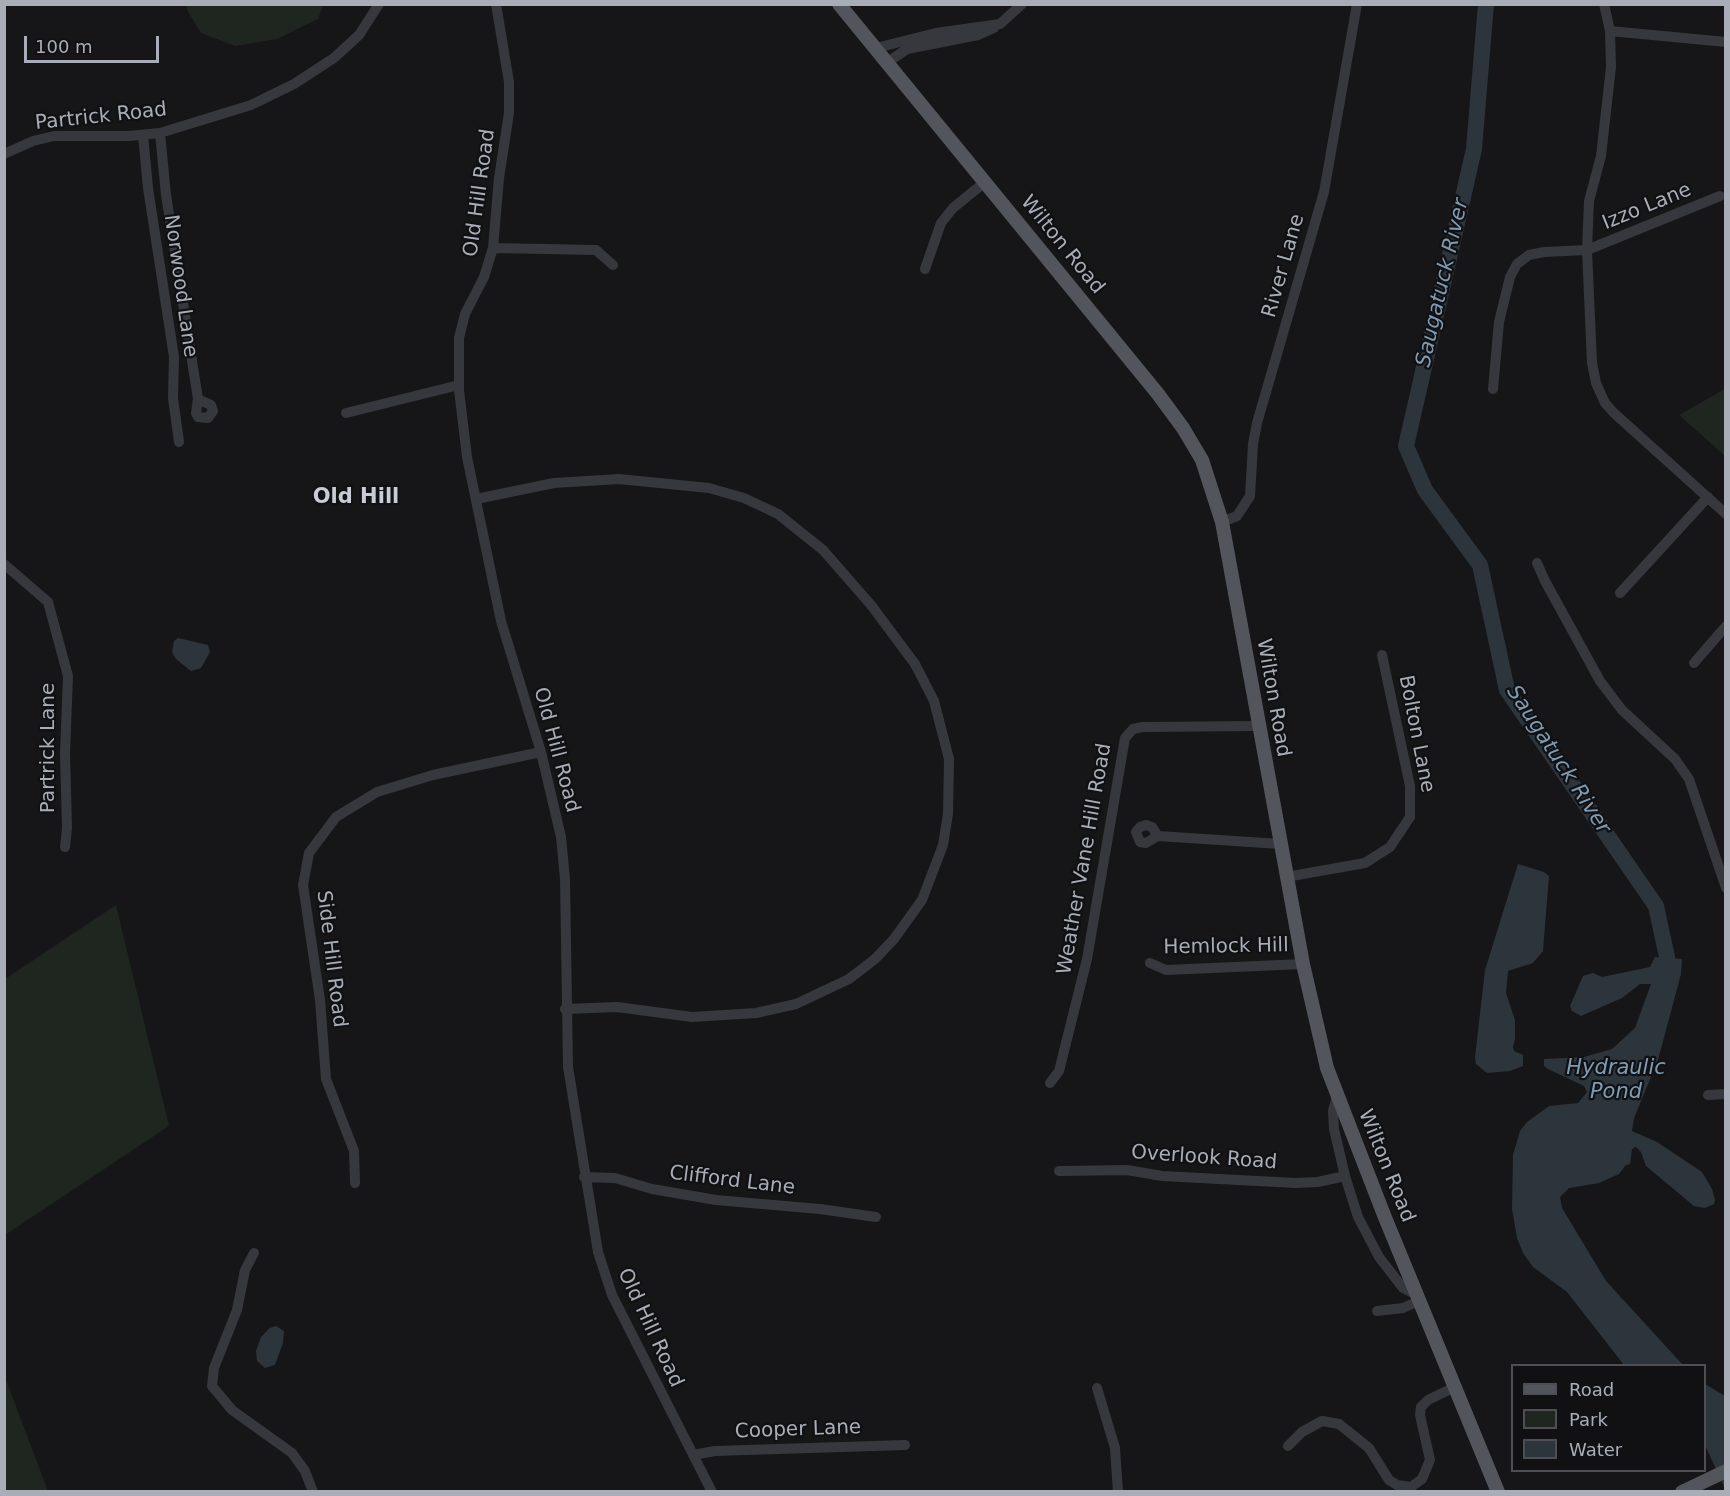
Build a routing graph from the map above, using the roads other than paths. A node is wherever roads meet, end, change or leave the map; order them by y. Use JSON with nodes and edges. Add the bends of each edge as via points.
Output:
{"nodes":[{"id":1,"x":379,"y":4,"type":"edge"},
{"id":2,"x":496,"y":4,"type":"edge"},
{"id":3,"x":839,"y":4,"type":"edge"},
{"id":4,"x":1022,"y":4,"type":"edge"},
{"id":5,"x":1357,"y":4,"type":"edge"},
{"id":6,"x":1604,"y":4,"type":"edge"},
{"id":7,"x":1000,"y":24,"type":"junction"},
{"id":8,"x":1610,"y":31,"type":"junction"},
{"id":9,"x":1725,"y":42,"type":"edge"},
{"id":10,"x":876,"y":48,"type":"junction"},
{"id":11,"x":888,"y":62,"type":"junction"},
{"id":12,"x":160,"y":133,"type":"junction"},
{"id":13,"x":143,"y":135,"type":"junction"},
{"id":14,"x":4,"y":154,"type":"edge"},
{"id":15,"x":985,"y":182,"type":"junction"},
{"id":16,"x":1720,"y":196,"type":"dead end"},
{"id":17,"x":493,"y":248,"type":"junction"},
{"id":18,"x":1587,"y":250,"type":"junction"},
{"id":19,"x":613,"y":265,"type":"dead end"},
{"id":20,"x":925,"y":269,"type":"dead end"},
{"id":21,"x":459,"y":385,"type":"junction"},
{"id":22,"x":1494,"y":389,"type":"dead end"},
{"id":23,"x":198,"y":399,"type":"dead end"},
{"id":24,"x":346,"y":413,"type":"dead end"},
{"id":25,"x":180,"y":442,"type":"dead end"},
{"id":26,"x":1708,"y":497,"type":"junction"},
{"id":27,"x":476,"y":500,"type":"junction"},
{"id":28,"x":1725,"y":514,"type":"edge"},
{"id":29,"x":1222,"y":522,"type":"junction"},
{"id":30,"x":1538,"y":562,"type":"dead end"},
{"id":31,"x":4,"y":564,"type":"edge"},
{"id":32,"x":1620,"y":592,"type":"dead end"},
{"id":33,"x":1725,"y":626,"type":"edge"},
{"id":34,"x":1382,"y":655,"type":"dead end"},
{"id":35,"x":1694,"y":663,"type":"dead end"},
{"id":36,"x":1258,"y":726,"type":"junction"},
{"id":37,"x":540,"y":752,"type":"junction"},
{"id":38,"x":1158,"y":836,"type":"dead end"},
{"id":39,"x":1280,"y":844,"type":"junction"},
{"id":40,"x":65,"y":847,"type":"dead end"},
{"id":41,"x":1286,"y":877,"type":"junction"},
{"id":42,"x":1725,"y":888,"type":"edge"},
{"id":43,"x":1150,"y":963,"type":"dead end"},
{"id":44,"x":1303,"y":964,"type":"junction"},
{"id":45,"x":565,"y":1010,"type":"junction"},
{"id":46,"x":1050,"y":1083,"type":"dead end"},
{"id":47,"x":1725,"y":1094,"type":"edge"},
{"id":48,"x":1708,"y":1095,"type":"dead end"},
{"id":49,"x":1337,"y":1096,"type":"junction"},
{"id":50,"x":1059,"y":1171,"type":"dead end"},
{"id":51,"x":1345,"y":1176,"type":"junction"},
{"id":52,"x":584,"y":1177,"type":"junction"},
{"id":53,"x":355,"y":1183,"type":"dead end"},
{"id":54,"x":876,"y":1217,"type":"dead end"},
{"id":55,"x":254,"y":1253,"type":"dead end"},
{"id":56,"x":1418,"y":1298,"type":"junction"},
{"id":57,"x":1377,"y":1311,"type":"dead end"},
{"id":58,"x":1097,"y":1388,"type":"dead end"},
{"id":59,"x":1455,"y":1388,"type":"junction"},
{"id":60,"x":905,"y":1445,"type":"dead end"},
{"id":61,"x":1288,"y":1446,"type":"dead end"},
{"id":62,"x":693,"y":1455,"type":"junction"},
{"id":63,"x":1720,"y":1473,"type":"edge"},
{"id":64,"x":313,"y":1491,"type":"edge"},
{"id":65,"x":712,"y":1491,"type":"edge"},
{"id":66,"x":1118,"y":1491,"type":"edge"},
{"id":67,"x":1498,"y":1491,"type":"edge"},
{"id":68,"x":1682,"y":1491,"type":"edge"}],
"edges":[{"from":1,"to":12,"type":"street","name":"Partrick Road","via":[[354,40],[294,84],[251,105]]},
{"from":2,"to":17,"type":"street","name":"Old Hill Road","via":[[510,102]]},
{"from":3,"to":10,"type":"main road","name":"Wilton Road"},
{"from":4,"to":7,"type":"street"},
{"from":5,"to":29,"type":"street","name":"River Lane","via":[[1324,192],[1257,423],[1250,496],[1237,516]]},
{"from":6,"to":8,"type":"street"},
{"from":7,"to":10,"type":"street"},
{"from":7,"to":11,"type":"street","via":[[978,35],[907,49]]},
{"from":8,"to":9,"type":"street"},
{"from":8,"to":18,"type":"street","via":[[1609,103],[1589,201]]},
{"from":10,"to":11,"type":"main road","name":"Wilton Road"},
{"from":11,"to":15,"type":"main road","name":"Wilton Road"},
{"from":12,"to":13,"type":"street","name":"Partrick Road"},
{"from":12,"to":23,"type":"street"},
{"from":13,"to":14,"type":"street","name":"Partrick Road","via":[[54,136]]},
{"from":13,"to":25,"type":"street","name":"Norwood Lane","via":[[147,188],[174,357],[173,398]]},
{"from":15,"to":20,"type":"street","via":[[953,208],[941,224]]},
{"from":15,"to":29,"type":"main road","name":"Wilton Road","via":[[1183,428],[1207,472]]},
{"from":16,"to":18,"type":"street","name":"Izzo Lane"},
{"from":17,"to":19,"type":"street","via":[[596,250]]},
{"from":17,"to":21,"type":"street","name":"Old Hill Road","via":[[486,273],[461,326]]},
{"from":18,"to":22,"type":"street","name":"Izzo Lane","via":[[1544,252],[1529,255],[1517,264],[1499,322]]},
{"from":18,"to":26,"type":"street","via":[[1592,363],[1599,392],[1614,414]]},
{"from":21,"to":24,"type":"street"},
{"from":21,"to":27,"type":"street","name":"Old Hill Road"},
{"from":26,"to":28,"type":"street"},
{"from":26,"to":32,"type":"street"},
{"from":27,"to":37,"type":"street","name":"Old Hill Road","via":[[508,649]]},
{"from":27,"to":45,"type":"street","via":[[554,483],[619,479],[709,488],[778,514],[824,550],[915,664],[934,701],[949,759],[948,814],[939,859],[928,888],[894,939],[875,960],[849,979],[796,1004],[756,1013],[692,1017],[617,1007]]},
{"from":29,"to":36,"type":"main road","name":"Wilton Road"},
{"from":30,"to":42,"type":"street","via":[[1600,681],[1622,710],[1675,759],[1689,779]]},
{"from":31,"to":40,"type":"street","name":"Partrick Lane","via":[[48,602],[68,676]]},
{"from":33,"to":35,"type":"street"},
{"from":34,"to":41,"type":"street","name":"Bolton Lane","via":[[1410,786],[1410,817],[1397,840],[1374,858],[1352,867]]},
{"from":36,"to":39,"type":"main road","name":"Wilton Road"},
{"from":36,"to":46,"type":"street","name":"Weather Vane Hill Road","via":[[1143,727],[1133,729],[1125,738],[1087,959],[1059,1071]]},
{"from":37,"to":45,"type":"street","name":"Old Hill Road","via":[[564,864]]},
{"from":37,"to":53,"type":"street","name":"Side Hill Road","via":[[423,777],[377,792],[340,813],[309,853],[303,885],[320,1000],[326,1079],[354,1151]]},
{"from":38,"to":39,"type":"street"},
{"from":39,"to":41,"type":"main road","name":"Wilton Road"},
{"from":41,"to":44,"type":"main road","name":"Wilton Road"},
{"from":43,"to":44,"type":"street","name":"Hemlock Hill","via":[[1166,970]]},
{"from":44,"to":49,"type":"main road","name":"Wilton Road","via":[[1318,1035]]},
{"from":45,"to":52,"type":"street","name":"Old Hill Road","via":[[569,1080]]},
{"from":47,"to":48,"type":"street"},
{"from":49,"to":51,"type":"street","via":[[1334,1129]]},
{"from":49,"to":56,"type":"main road","name":"Wilton Road"},
{"from":50,"to":51,"type":"street","name":"Overlook Road","via":[[1127,1170],[1162,1176],[1296,1183]]},
{"from":51,"to":56,"type":"street","via":[[1358,1217],[1378,1257],[1403,1288]]},
{"from":52,"to":54,"type":"street","name":"Clifford Lane","via":[[615,1178],[716,1200]]},
{"from":52,"to":62,"type":"street","name":"Old Hill Road","via":[[607,1283]]},
{"from":55,"to":64,"type":"street","via":[[213,1371],[212,1386],[232,1410],[292,1453]]},
{"from":56,"to":57,"type":"street","via":[[1403,1308]]},
{"from":56,"to":59,"type":"main road","name":"Wilton Road"},
{"from":58,"to":66,"type":"street","via":[[1115,1445]]},
{"from":59,"to":61,"type":"street","via":[[1421,1407],[1430,1460],[1422,1479],[1411,1486],[1389,1480],[1369,1448],[1339,1424],[1322,1421]]},
{"from":59,"to":67,"type":"main road","name":"Wilton Road"},
{"from":60,"to":62,"type":"street","name":"Cooper Lane"},
{"from":62,"to":65,"type":"street","name":"Old Hill Road"},
{"from":63,"to":68,"type":"main road"}]}
